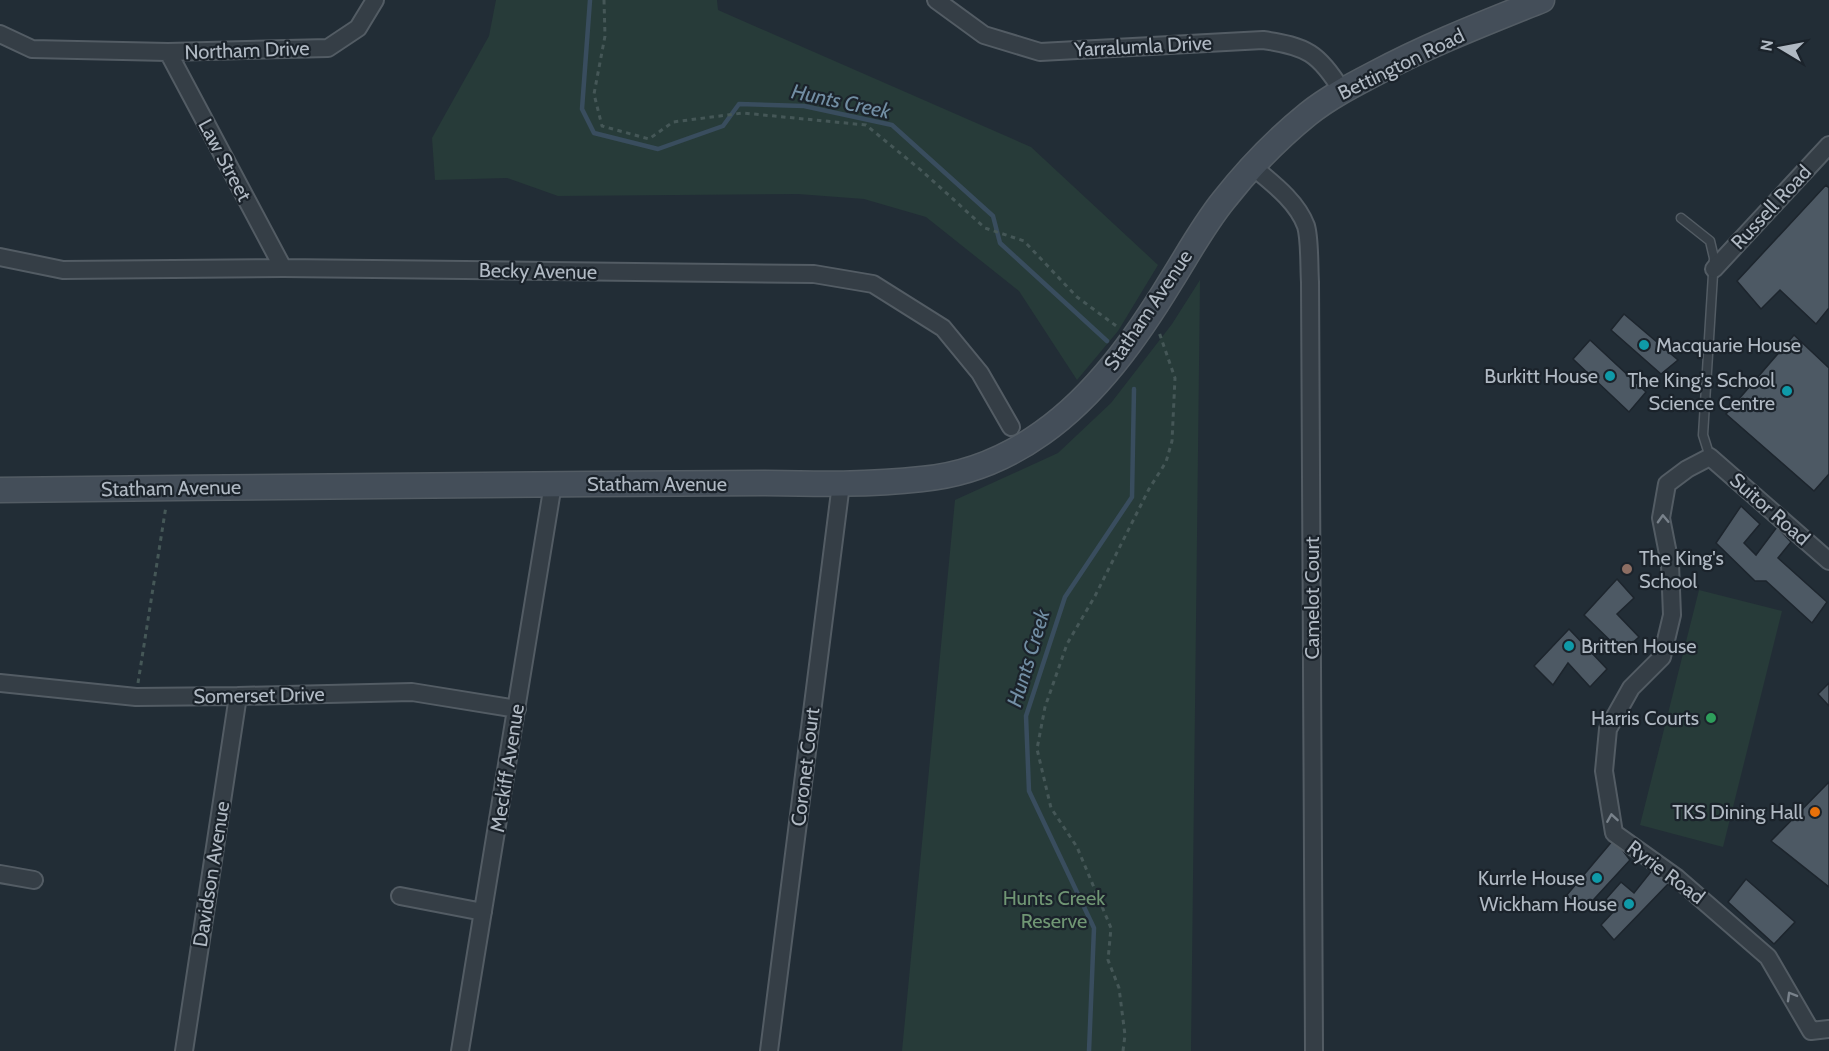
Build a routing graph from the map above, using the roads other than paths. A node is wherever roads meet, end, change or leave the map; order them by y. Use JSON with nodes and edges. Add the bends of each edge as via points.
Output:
{"nodes":[{"id":1,"x":375,"y":0,"type":"edge"},
{"id":2,"x":936,"y":0,"type":"edge"},
{"id":3,"x":1542,"y":0,"type":"edge"},
{"id":4,"x":0,"y":34,"type":"edge"},
{"id":5,"x":168,"y":52,"type":"junction"},
{"id":6,"x":1342,"y":91,"type":"junction"},
{"id":7,"x":1829,"y":145,"type":"edge"},
{"id":8,"x":1252,"y":166,"type":"junction"},
{"id":9,"x":1681,"y":218,"type":"dead end"},
{"id":10,"x":1202,"y":228,"type":"joint"},
{"id":11,"x":0,"y":257,"type":"edge"},
{"id":12,"x":283,"y":268,"type":"junction"},
{"id":13,"x":1714,"y":269,"type":"junction"},
{"id":14,"x":1011,"y":427,"type":"dead end"},
{"id":15,"x":1710,"y":457,"type":"junction"},
{"id":16,"x":553,"y":484,"type":"junction"},
{"id":17,"x":841,"y":484,"type":"junction"},
{"id":18,"x":0,"y":490,"type":"edge"},
{"id":19,"x":1829,"y":561,"type":"edge"},
{"id":20,"x":0,"y":683,"type":"edge"},
{"id":21,"x":238,"y":696,"type":"junction"},
{"id":22,"x":517,"y":710,"type":"junction"},
{"id":23,"x":0,"y":874,"type":"edge"},
{"id":24,"x":34,"y":880,"type":"dead end"},
{"id":25,"x":400,"y":896,"type":"dead end"},
{"id":26,"x":483,"y":912,"type":"junction"},
{"id":27,"x":1829,"y":1029,"type":"edge"},
{"id":28,"x":184,"y":1051,"type":"edge"},
{"id":29,"x":460,"y":1051,"type":"edge"},
{"id":30,"x":769,"y":1051,"type":"edge"},
{"id":31,"x":1314,"y":1051,"type":"edge"}],
"edges":[{"from":1,"to":5,"type":"street","name":"Northam Drive","via":[[358,28],[328,48]]},
{"from":2,"to":6,"type":"street","name":"Yarralumla Drive","via":[[984,35],[1040,52],[1263,40],[1296,46],[1330,70]]},
{"from":3,"to":6,"type":"main road","name":"Bettington Road","via":[[1406,57]]},
{"from":4,"to":5,"type":"street","name":"Northam Drive","via":[[32,49]]},
{"from":5,"to":12,"type":"street","name":"Law Street"},
{"from":6,"to":8,"type":"main road","name":"Bettington Road","via":[[1310,112]]},
{"from":7,"to":13,"type":"street","name":"Russell Road"},
{"from":8,"to":10,"type":"main road","name":"Bettington Road"},
{"from":8,"to":31,"type":"street","name":"Camelot Court","via":[[1299,212],[1306,227],[1310,273]]},
{"from":9,"to":13,"type":"lane","via":[[1710,241]]},
{"from":10,"to":17,"type":"main road","name":"Statham Avenue","via":[[1133,338],[1068,413],[1041,434],[963,472]]},
{"from":11,"to":12,"type":"street","name":"Becky Avenue","via":[[63,270]]},
{"from":12,"to":14,"type":"street","name":"Becky Avenue","via":[[814,274],[873,285],[943,328],[980,373]]},
{"from":13,"to":15,"type":"lane","via":[[1703,435]]},
{"from":15,"to":19,"type":"street","name":"Suitor Road"},
{"from":27,"to":15,"type":"street","name":"Ryrie Road","one_way":true,"via":[[1811,1031],[1768,957],[1677,878],[1614,833],[1604,771],[1608,729],[1631,688],[1662,657],[1672,615],[1670,564],[1661,519],[1667,484]]},
{"from":16,"to":17,"type":"main road","name":"Statham Avenue"},
{"from":16,"to":18,"type":"main road","name":"Statham Avenue"},
{"from":16,"to":22,"type":"street","name":"Meckiff Avenue"},
{"from":17,"to":30,"type":"street","name":"Coronet Court"},
{"from":20,"to":21,"type":"street","name":"Somerset Drive","via":[[136,697]]},
{"from":21,"to":22,"type":"street","name":"Somerset Drive","via":[[412,692]]},
{"from":21,"to":28,"type":"street","name":"Davidson Avenue"},
{"from":22,"to":26,"type":"street","name":"Meckiff Avenue"},
{"from":23,"to":24,"type":"street"},
{"from":25,"to":26,"type":"street"},
{"from":26,"to":29,"type":"street","name":"Meckiff Avenue"}]}
